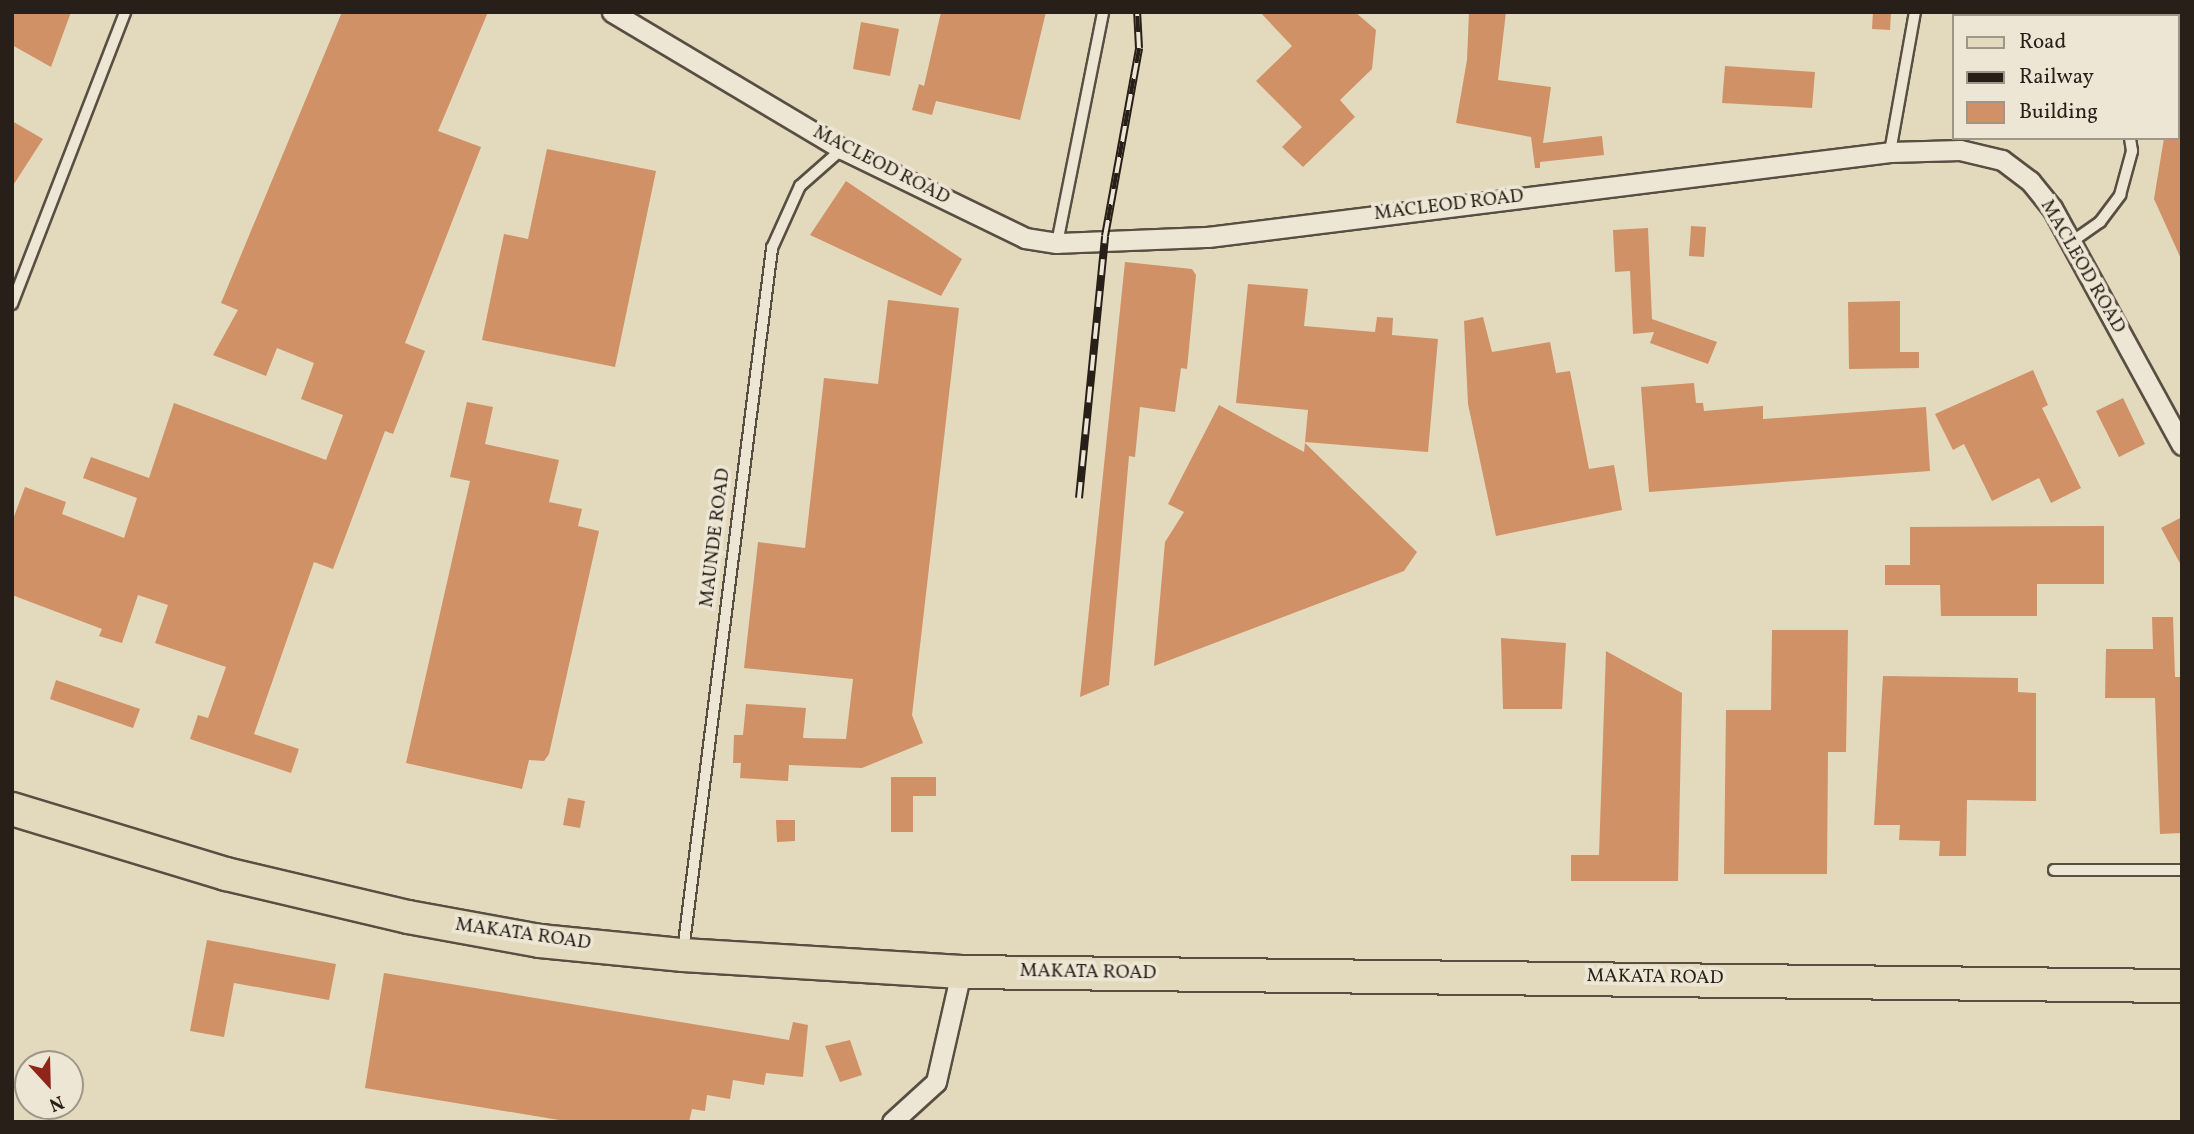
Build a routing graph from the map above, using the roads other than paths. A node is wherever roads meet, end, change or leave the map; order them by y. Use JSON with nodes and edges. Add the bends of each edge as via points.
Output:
{"nodes":[{"id":1,"x":125,"y":12,"type":"edge"},
{"id":2,"x":612,"y":12,"type":"edge"},
{"id":3,"x":1103,"y":12,"type":"edge"},
{"id":4,"x":1915,"y":12,"type":"edge"},
{"id":5,"x":2130,"y":140,"type":"edge"},
{"id":6,"x":842,"y":149,"type":"junction"},
{"id":7,"x":1890,"y":152,"type":"junction"},
{"id":8,"x":1057,"y":243,"type":"junction"},
{"id":9,"x":2070,"y":243,"type":"junction"},
{"id":10,"x":12,"y":304,"type":"edge"},
{"id":11,"x":2182,"y":445,"type":"edge"},
{"id":12,"x":12,"y":809,"type":"edge"},
{"id":13,"x":2054,"y":870,"type":"dead end"},
{"id":14,"x":2182,"y":870,"type":"edge"},
{"id":15,"x":682,"y":955,"type":"junction"},
{"id":16,"x":961,"y":972,"type":"junction"},
{"id":17,"x":2182,"y":986,"type":"edge"},
{"id":18,"x":892,"y":1122,"type":"edge"}],
"edges":[{"from":1,"to":10,"type":"lane"},
{"from":2,"to":6,"type":"street","name":"MACLEOD ROAD"},
{"from":3,"to":8,"type":"lane"},
{"from":4,"to":7,"type":"lane"},
{"from":5,"to":9,"type":"lane","via":[[2132,151],[2120,195],[2100,222]]},
{"from":6,"to":8,"type":"street","name":"MACLEOD ROAD","via":[[1025,238]]},
{"from":6,"to":15,"type":"lane","name":"MAUNDE ROAD","via":[[800,186],[772,248]]},
{"from":7,"to":8,"type":"street","name":"MACLEOD ROAD","via":[[1208,237]]},
{"from":7,"to":9,"type":"street","name":"MACLEOD ROAD","via":[[1959,150],[2003,160],[2030,181],[2052,208]]},
{"from":9,"to":11,"type":"street","name":"MACLEOD ROAD"},
{"from":12,"to":15,"type":"main road","name":"MAKATA ROAD","via":[[226,874],[408,917],[540,941]]},
{"from":13,"to":14,"type":"lane"},
{"from":15,"to":16,"type":"main road","name":"MAKATA ROAD"},
{"from":16,"to":17,"type":"main road","name":"MAKATA ROAD"},
{"from":16,"to":18,"type":"street","via":[[936,1082]]}]}
